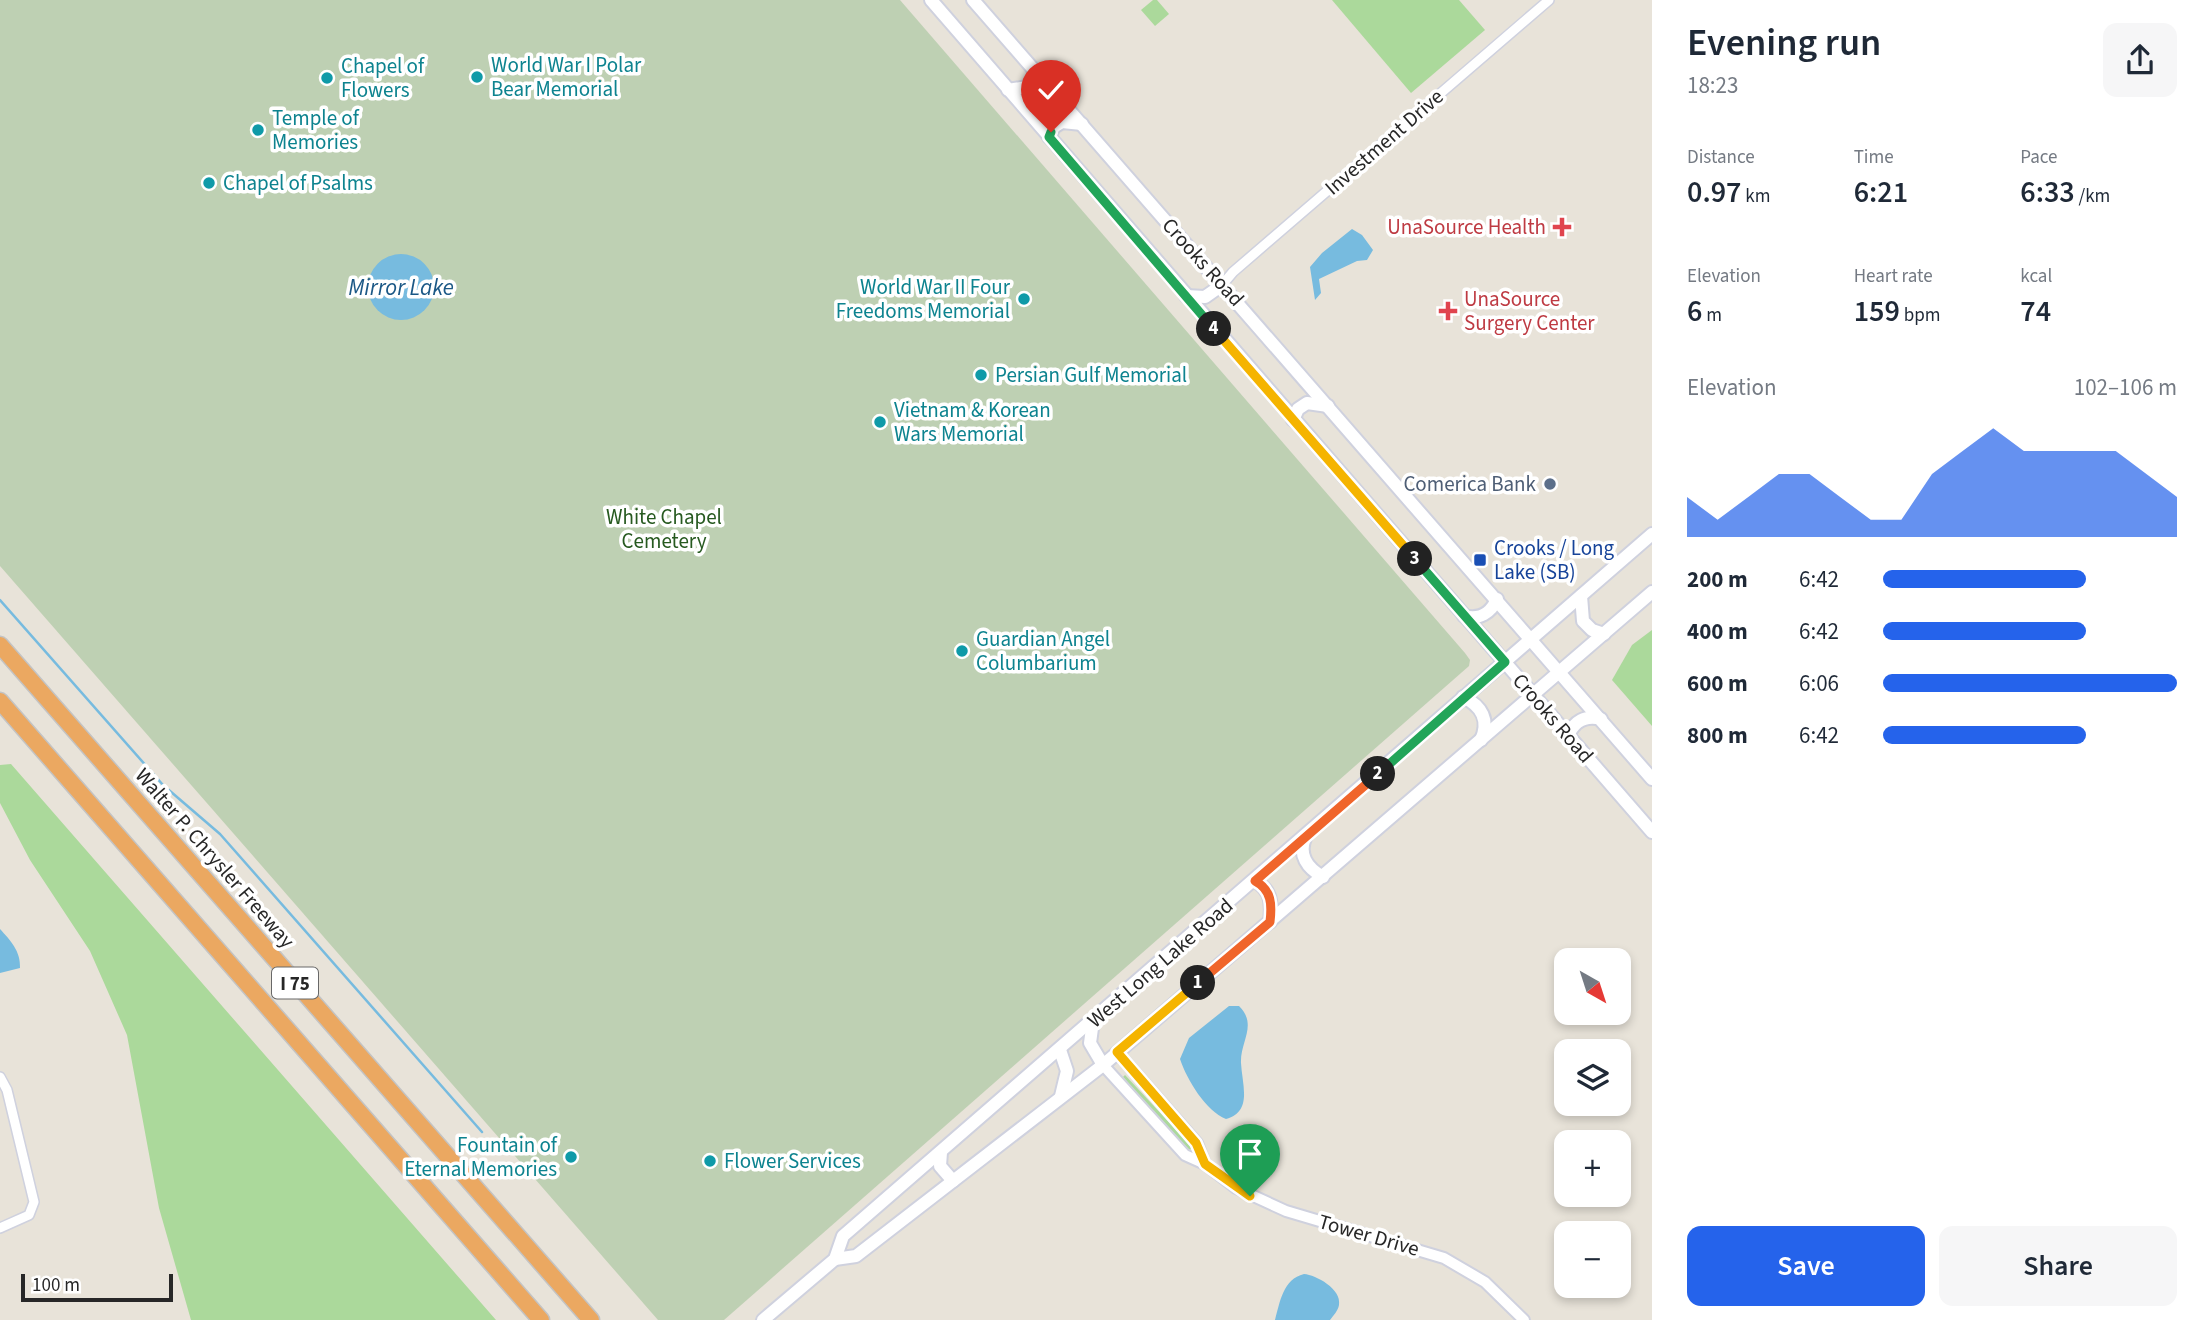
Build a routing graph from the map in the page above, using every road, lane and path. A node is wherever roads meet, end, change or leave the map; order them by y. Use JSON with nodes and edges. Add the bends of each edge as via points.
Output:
{"nodes":[{"id":1,"x":931,"y":0,"type":"edge"},
{"id":2,"x":973,"y":0,"type":"edge"},
{"id":3,"x":1549,"y":0,"type":"edge"},
{"id":4,"x":1037,"y":71,"type":"junction"},
{"id":5,"x":1008,"y":90,"type":"junction"},
{"id":6,"x":1082,"y":124,"type":"junction"},
{"id":7,"x":1049,"y":137,"type":"junction"},
{"id":8,"x":1222,"y":285,"type":"junction"},
{"id":9,"x":1186,"y":296,"type":"junction"},
{"id":10,"x":1329,"y":407,"type":"junction"},
{"id":11,"x":1293,"y":420,"type":"junction"},
{"id":12,"x":1652,"y":534,"type":"edge"},
{"id":13,"x":1652,"y":592,"type":"edge"},
{"id":14,"x":1581,"y":596,"type":"junction"},
{"id":15,"x":1497,"y":599,"type":"junction"},
{"id":16,"x":1464,"y":616,"type":"junction"},
{"id":17,"x":1604,"y":634,"type":"junction"},
{"id":18,"x":1532,"y":639,"type":"junction"},
{"id":19,"x":0,"y":645,"type":"edge"},
{"id":20,"x":1505,"y":662,"type":"junction"},
{"id":21,"x":1560,"y":671,"type":"junction"},
{"id":22,"x":1533,"y":695,"type":"junction"},
{"id":23,"x":1463,"y":697,"type":"junction"},
{"id":24,"x":0,"y":701,"type":"edge"},
{"id":25,"x":1601,"y":719,"type":"junction"},
{"id":26,"x":1569,"y":736,"type":"junction"},
{"id":27,"x":1480,"y":740,"type":"junction"},
{"id":28,"x":1652,"y":779,"type":"edge"},
{"id":29,"x":1652,"y":832,"type":"edge"},
{"id":30,"x":1305,"y":838,"type":"junction"},
{"id":31,"x":1322,"y":877,"type":"junction"},
{"id":32,"x":1255,"y":881,"type":"junction"},
{"id":33,"x":1270,"y":922,"type":"junction"},
{"id":34,"x":1093,"y":1021,"type":"junction"},
{"id":35,"x":1060,"y":1049,"type":"junction"},
{"id":36,"x":1117,"y":1052,"type":"junction"},
{"id":37,"x":1102,"y":1065,"type":"junction"},
{"id":38,"x":0,"y":1077,"type":"edge"},
{"id":39,"x":1059,"y":1099,"type":"junction"},
{"id":40,"x":941,"y":1152,"type":"junction"},
{"id":41,"x":1205,"y":1164,"type":"junction"},
{"id":42,"x":953,"y":1181,"type":"junction"},
{"id":43,"x":0,"y":1228,"type":"edge"},
{"id":44,"x":835,"y":1259,"type":"junction"},
{"id":45,"x":541,"y":1320,"type":"edge"},
{"id":46,"x":591,"y":1320,"type":"edge"},
{"id":47,"x":762,"y":1320,"type":"edge"},
{"id":48,"x":1524,"y":1320,"type":"edge"}],
"edges":[{"from":1,"to":5,"type":"main road","name":"Crooks Road"},
{"from":2,"to":4,"type":"main road","name":"Crooks Road"},
{"from":3,"to":8,"type":"street","name":"Investment Drive"},
{"from":4,"to":5,"type":"main road","via":[[1027,87]]},
{"from":4,"to":6,"type":"main road","name":"Crooks Road"},
{"from":5,"to":7,"type":"main road","name":"Crooks Road"},
{"from":6,"to":7,"type":"main road","via":[[1062,122]]},
{"from":6,"to":8,"type":"main road","name":"Crooks Road"},
{"from":7,"to":9,"type":"main road","name":"Crooks Road"},
{"from":8,"to":9,"type":"main road","via":[[1205,297]]},
{"from":8,"to":10,"type":"main road","name":"Crooks Road"},
{"from":9,"to":11,"type":"main road","name":"Crooks Road"},
{"from":10,"to":11,"type":"main road","via":[[1307,403]]},
{"from":10,"to":15,"type":"main road","name":"Crooks Road"},
{"from":11,"to":16,"type":"main road","name":"Crooks Road"},
{"from":12,"to":14,"type":"main road","name":"West Long Lake Road"},
{"from":13,"to":17,"type":"main road","name":"West Long Lake Road"},
{"from":14,"to":17,"type":"main road","via":[[1583,621],[1592,631]]},
{"from":14,"to":18,"type":"main road","name":"West Long Lake Road"},
{"from":15,"to":16,"type":"main road","via":[[1484,614]]},
{"from":15,"to":18,"type":"main road","name":"Crooks Road"},
{"from":16,"to":20,"type":"main road","name":"Crooks Road"},
{"from":17,"to":21,"type":"main road","name":"West Long Lake Road"},
{"from":18,"to":20,"type":"main road","name":"West Long Lake Road"},
{"from":18,"to":21,"type":"main road","name":"Crooks Road"},
{"from":19,"to":46,"type":"highway","name":"Walter P. Chrysler Freeway","number":"I 75"},
{"from":20,"to":22,"type":"main road","name":"Crooks Road"},
{"from":20,"to":23,"type":"main road","name":"West Long Lake Road"},
{"from":21,"to":22,"type":"main road","name":"West Long Lake Road"},
{"from":21,"to":25,"type":"main road","name":"Crooks Road"},
{"from":22,"to":26,"type":"main road","name":"Crooks Road"},
{"from":22,"to":27,"type":"main road","name":"West Long Lake Road"},
{"from":23,"to":27,"type":"main road","via":[[1484,715]]},
{"from":23,"to":30,"type":"main road","name":"West Long Lake Road"},
{"from":24,"to":45,"type":"highway","number":"I 75"},
{"from":25,"to":26,"type":"main road","via":[[1582,719]]},
{"from":25,"to":28,"type":"main road","name":"Crooks Road"},
{"from":26,"to":29,"type":"main road","name":"Crooks Road"},
{"from":27,"to":31,"type":"main road","name":"West Long Lake Road"},
{"from":30,"to":31,"type":"main road","via":[[1306,862]]},
{"from":30,"to":32,"type":"main road","name":"West Long Lake Road"},
{"from":31,"to":33,"type":"main road","name":"West Long Lake Road"},
{"from":32,"to":33,"type":"main road","via":[[1269,896]]},
{"from":32,"to":34,"type":"main road","name":"West Long Lake Road"},
{"from":33,"to":36,"type":"main road","name":"West Long Lake Road"},
{"from":34,"to":35,"type":"main road","name":"West Long Lake Road"},
{"from":34,"to":37,"type":"main road","via":[[1090,1043]]},
{"from":35,"to":39,"type":"main road","via":[[1068,1071]]},
{"from":35,"to":40,"type":"main road","name":"West Long Lake Road"},
{"from":36,"to":37,"type":"main road","name":"West Long Lake Road"},
{"from":36,"to":41,"type":"street","name":"Tower Drive","via":[[1196,1143]]},
{"from":37,"to":39,"type":"main road","name":"West Long Lake Road"},
{"from":37,"to":41,"type":"street","name":"Tower Drive","via":[[1185,1155]]},
{"from":38,"to":43,"type":"street","via":[[34,1202],[29,1215]]},
{"from":39,"to":42,"type":"main road","name":"West Long Lake Road"},
{"from":40,"to":42,"type":"main road","via":[[940,1166]]},
{"from":40,"to":44,"type":"main road","name":"West Long Lake Road","via":[[843,1236]]},
{"from":41,"to":48,"type":"street","name":"Tower Drive","via":[[1266,1204],[1444,1258],[1485,1282]]},
{"from":42,"to":44,"type":"main road","name":"West Long Lake Road","via":[[856,1256]]},
{"from":44,"to":47,"type":"main road","name":"West Long Lake Road"}]}
